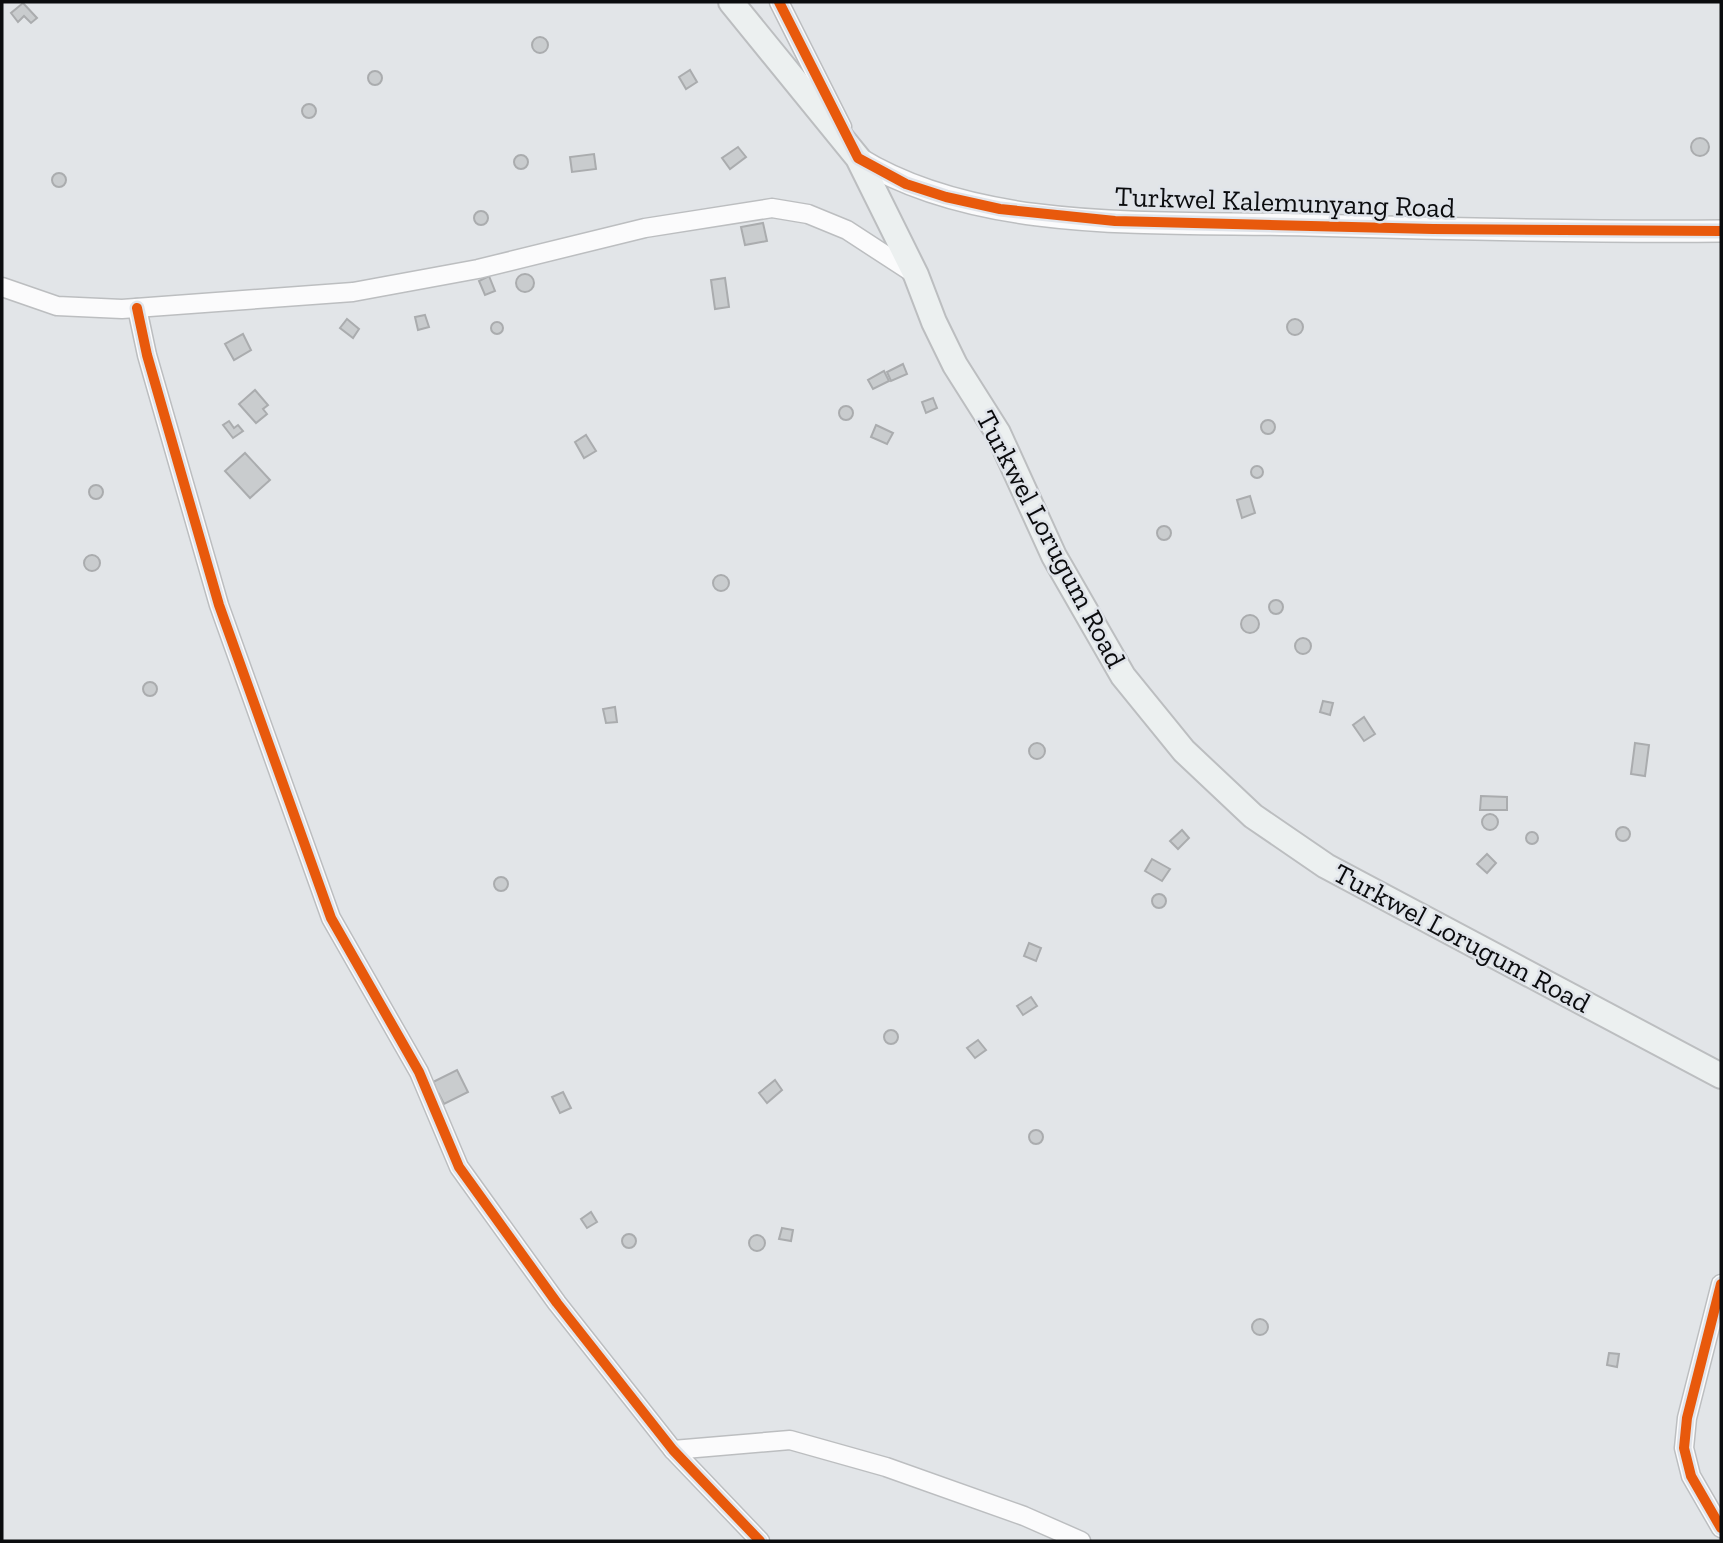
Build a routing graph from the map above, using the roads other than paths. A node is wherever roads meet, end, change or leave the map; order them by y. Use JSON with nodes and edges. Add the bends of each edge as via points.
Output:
{"nodes":[{"id":1,"x":731,"y":2,"type":"edge"},
{"id":2,"x":779,"y":2,"type":"edge"},
{"id":3,"x":858,"y":158,"type":"junction"},
{"id":4,"x":1721,"y":231,"type":"edge"},
{"id":5,"x":916,"y":275,"type":"junction"},
{"id":6,"x":2,"y":287,"type":"edge"},
{"id":7,"x":138,"y":308,"type":"junction"},
{"id":8,"x":1721,"y":1076,"type":"edge"},
{"id":9,"x":1721,"y":1284,"type":"edge"},
{"id":10,"x":673,"y":1450,"type":"junction"},
{"id":11,"x":1721,"y":1528,"type":"edge"},
{"id":12,"x":760,"y":1541,"type":"edge"},
{"id":13,"x":1081,"y":1541,"type":"edge"}],
"edges":[{"from":1,"to":3,"type":"main road","name":"Turkwel Lorugum Road"},
{"from":2,"to":3,"type":"street"},
{"from":3,"to":4,"type":"street","name":"Turkwel Kalemunyang Road","via":[[906,184],[946,197],[1000,209],[1115,221]]},
{"from":3,"to":5,"type":"main road","name":"Turkwel Lorugum Road"},
{"from":5,"to":7,"type":"street","via":[[847,230],[808,214],[772,208],[645,228],[478,269],[353,292]]},
{"from":5,"to":8,"type":"main road","name":"Turkwel Lorugum Road","via":[[944,343],[998,433],[1054,556],[1123,676],[1184,751],[1252,816],[1326,866]]},
{"from":6,"to":7,"type":"street","via":[[57,306]]},
{"from":7,"to":10,"type":"street","via":[[147,355],[219,605],[331,918],[419,1072],[459,1167],[557,1303]]},
{"from":9,"to":11,"type":"street","via":[[1687,1418],[1684,1448],[1691,1476]]},
{"from":10,"to":12,"type":"street"},
{"from":10,"to":13,"type":"street","via":[[790,1440],[886,1467]]}]}
